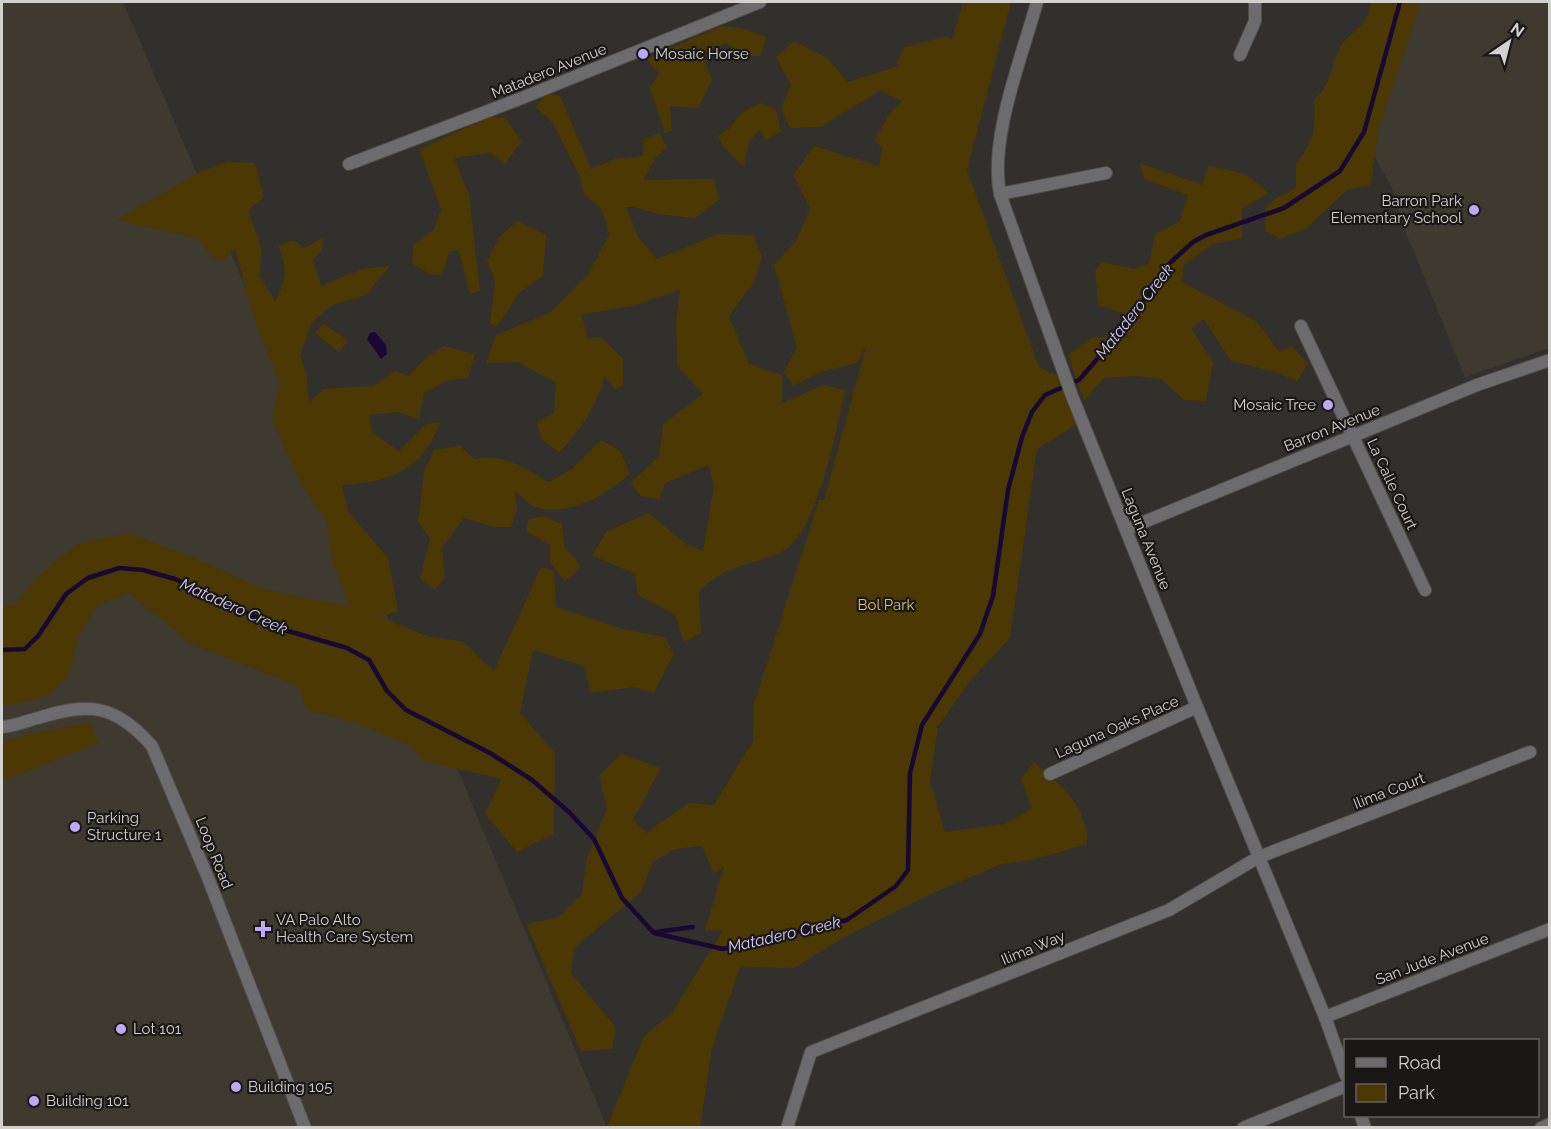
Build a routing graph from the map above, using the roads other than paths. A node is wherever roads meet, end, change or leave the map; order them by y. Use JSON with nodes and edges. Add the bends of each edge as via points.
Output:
{"nodes":[{"id":1,"x":760,"y":2,"type":"edge"},
{"id":2,"x":1037,"y":2,"type":"edge"},
{"id":3,"x":1256,"y":2,"type":"edge"},
{"id":4,"x":1240,"y":54,"type":"dead end"},
{"id":5,"x":349,"y":164,"type":"dead end"},
{"id":6,"x":1107,"y":173,"type":"dead end"},
{"id":7,"x":1000,"y":194,"type":"junction"},
{"id":8,"x":1301,"y":326,"type":"dead end"},
{"id":9,"x":1549,"y":362,"type":"edge"},
{"id":10,"x":1352,"y":436,"type":"junction"},
{"id":11,"x":1127,"y":529,"type":"junction"},
{"id":12,"x":1425,"y":590,"type":"dead end"},
{"id":13,"x":1197,"y":707,"type":"junction"},
{"id":14,"x":2,"y":727,"type":"edge"},
{"id":15,"x":1530,"y":752,"type":"dead end"},
{"id":16,"x":1050,"y":774,"type":"dead end"},
{"id":17,"x":1259,"y":857,"type":"junction"},
{"id":18,"x":1550,"y":929,"type":"edge"},
{"id":19,"x":1325,"y":1017,"type":"junction"},
{"id":20,"x":1344,"y":1070,"type":"edge"},
{"id":21,"x":1344,"y":1087,"type":"edge"},
{"id":22,"x":1550,"y":1124,"type":"edge"},
{"id":23,"x":305,"y":1128,"type":"edge"},
{"id":24,"x":787,"y":1128,"type":"edge"},
{"id":25,"x":1243,"y":1128,"type":"edge"},
{"id":26,"x":1542,"y":1128,"type":"edge"}],
"edges":[{"from":1,"to":5,"type":"street","name":"Matadero Avenue"},
{"from":2,"to":7,"type":"street","name":"Laguna Avenue","via":[[999,138],[996,176]]},
{"from":3,"to":4,"type":"street","via":[[1255,21]]},
{"from":6,"to":7,"type":"street"},
{"from":7,"to":11,"type":"street","name":"Laguna Avenue","via":[[1072,396]]},
{"from":8,"to":10,"type":"street","name":"La Calle Court"},
{"from":9,"to":10,"type":"street","name":"Barron Avenue","via":[[1477,385]]},
{"from":10,"to":11,"type":"street","name":"Barron Avenue"},
{"from":10,"to":12,"type":"street","name":"La Calle Court"},
{"from":11,"to":13,"type":"street","name":"Laguna Avenue"},
{"from":13,"to":16,"type":"street","name":"Laguna Oaks Place"},
{"from":13,"to":17,"type":"street","name":"Laguna Avenue"},
{"from":14,"to":23,"type":"street","name":"Loop Road","via":[[68,708],[94,709],[114,714],[138,730],[152,746]]},
{"from":15,"to":17,"type":"street","name":"Ilima Court"},
{"from":17,"to":19,"type":"street","name":"Laguna Avenue"},
{"from":17,"to":24,"type":"street","name":"Ilima Way","via":[[1169,910],[811,1052]]},
{"from":18,"to":19,"type":"street","name":"San Jude Avenue"},
{"from":19,"to":20,"type":"street","name":"Laguna Avenue"},
{"from":21,"to":25,"type":"street"},
{"from":22,"to":26,"type":"street"}]}
